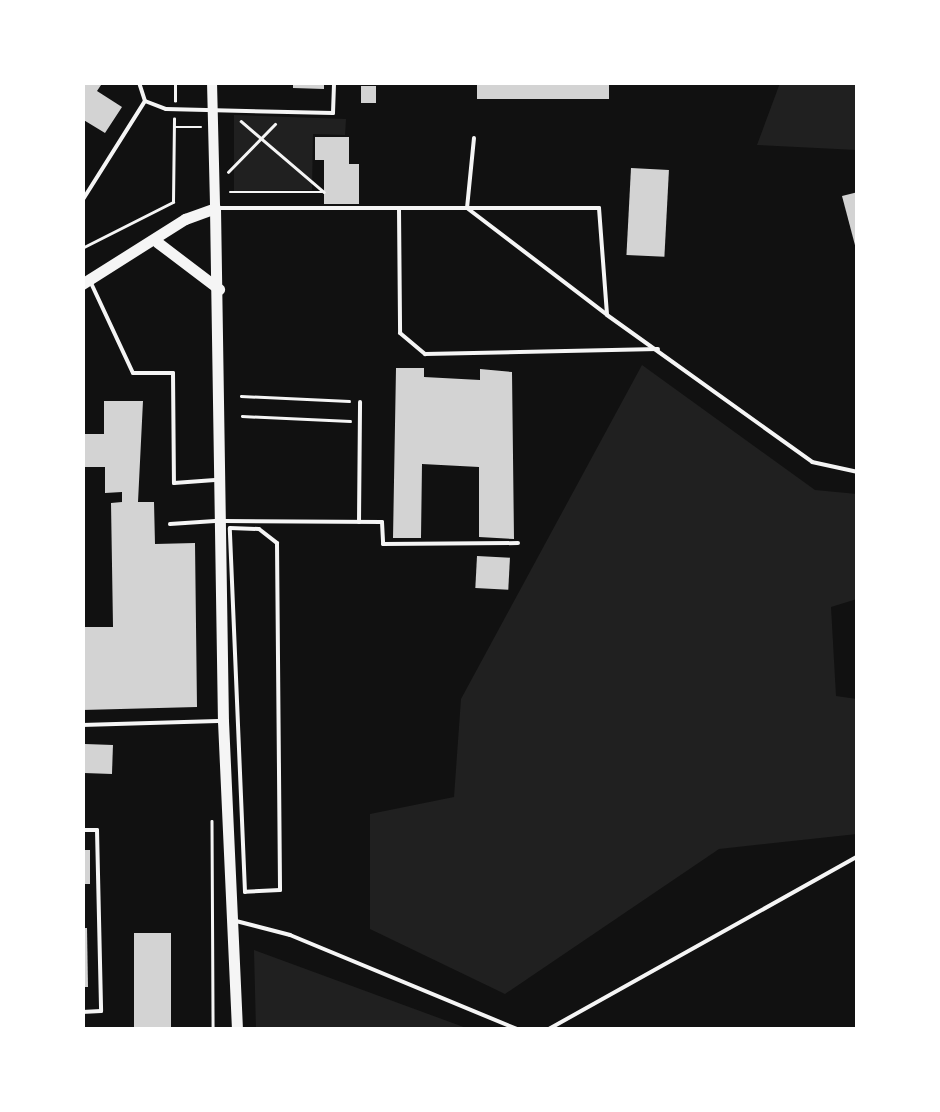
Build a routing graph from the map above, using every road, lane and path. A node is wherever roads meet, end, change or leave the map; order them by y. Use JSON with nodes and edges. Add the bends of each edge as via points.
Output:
{"nodes":[{"id":1,"x":140,"y":82,"type":"edge"},
{"id":2,"x":175,"y":82,"type":"edge"},
{"id":3,"x":212,"y":82,"type":"edge"},
{"id":4,"x":334,"y":82,"type":"edge"},
{"id":5,"x":146,"y":101,"type":"junction"},
{"id":6,"x":175,"y":110,"type":"junction"},
{"id":7,"x":212,"y":111,"type":"junction"},
{"id":8,"x":228,"y":111,"type":"junction"},
{"id":9,"x":286,"y":112,"type":"junction"},
{"id":10,"x":262,"y":138,"type":"junction"},
{"id":11,"x":474,"y":138,"type":"dead end"},
{"id":12,"x":227,"y":173,"type":"dead end"},
{"id":13,"x":226,"y":192,"type":"dead end"},
{"id":14,"x":82,"y":201,"type":"edge"},
{"id":15,"x":215,"y":208,"type":"junction"},
{"id":16,"x":399,"y":208,"type":"junction"},
{"id":17,"x":467,"y":208,"type":"junction"},
{"id":18,"x":158,"y":242,"type":"junction"},
{"id":19,"x":82,"y":248,"type":"edge"},
{"id":20,"x":86,"y":282,"type":"edge"},
{"id":21,"x":219,"y":288,"type":"junction"},
{"id":22,"x":607,"y":315,"type":"junction"},
{"id":23,"x":658,"y":349,"type":"junction"},
{"id":24,"x":242,"y":396,"type":"dead end"},
{"id":25,"x":360,"y":402,"type":"joint"},
{"id":26,"x":242,"y":416,"type":"dead end"},
{"id":27,"x":360,"y":422,"type":"junction"},
{"id":28,"x":858,"y":472,"type":"edge"},
{"id":29,"x":220,"y":480,"type":"junction"},
{"id":30,"x":221,"y":521,"type":"junction"},
{"id":31,"x":359,"y":522,"type":"junction"},
{"id":32,"x":170,"y":524,"type":"dead end"},
{"id":33,"x":260,"y":529,"type":"joint"},
{"id":34,"x":518,"y":543,"type":"dead end"},
{"id":35,"x":223,"y":721,"type":"junction"},
{"id":36,"x":82,"y":725,"type":"edge"},
{"id":37,"x":212,"y":812,"type":"dead end"},
{"id":38,"x":82,"y":830,"type":"edge"},
{"id":39,"x":858,"y":856,"type":"edge"},
{"id":40,"x":231,"y":920,"type":"junction"},
{"id":41,"x":82,"y":1012,"type":"edge"},
{"id":42,"x":213,"y":1030,"type":"edge"},
{"id":43,"x":237,"y":1030,"type":"edge"},
{"id":44,"x":519,"y":1030,"type":"edge"},
{"id":45,"x":547,"y":1030,"type":"edge"}],
"edges":[{"from":1,"to":5,"type":"lane"},
{"from":2,"to":6,"type":"path"},
{"from":3,"to":7,"type":"street"},
{"from":4,"to":9,"type":"lane","via":[[333,112]]},
{"from":5,"to":6,"type":"lane"},
{"from":5,"to":14,"type":"lane"},
{"from":6,"to":7,"type":"lane"},
{"from":6,"to":19,"type":"path","via":[[173,202]]},
{"from":7,"to":8,"type":"lane"},
{"from":7,"to":15,"type":"street"},
{"from":8,"to":9,"type":"lane"},
{"from":8,"to":10,"type":"path"},
{"from":9,"to":10,"type":"path"},
{"from":10,"to":12,"type":"path"},
{"from":10,"to":13,"type":"path","via":[[324,192]]},
{"from":11,"to":17,"type":"lane"},
{"from":15,"to":16,"type":"lane"},
{"from":15,"to":18,"type":"main road","via":[[185,219]]},
{"from":15,"to":21,"type":"main road"},
{"from":16,"to":17,"type":"lane"},
{"from":16,"to":23,"type":"lane","via":[[400,333],[425,354]]},
{"from":17,"to":22,"type":"lane"},
{"from":17,"to":22,"type":"lane","via":[[600,208]]},
{"from":18,"to":20,"type":"main road"},
{"from":18,"to":21,"type":"main road"},
{"from":20,"to":29,"type":"lane","via":[[133,373],[173,373],[174,483]]},
{"from":21,"to":29,"type":"main road"},
{"from":22,"to":23,"type":"lane"},
{"from":23,"to":28,"type":"lane","via":[[812,462]]},
{"from":24,"to":25,"type":"path"},
{"from":25,"to":27,"type":"lane"},
{"from":26,"to":27,"type":"path"},
{"from":27,"to":31,"type":"lane"},
{"from":29,"to":30,"type":"main road"},
{"from":30,"to":31,"type":"lane"},
{"from":30,"to":32,"type":"lane"},
{"from":30,"to":35,"type":"main road"},
{"from":31,"to":34,"type":"lane","via":[[382,522],[382,544]]},
{"from":33,"to":33,"type":"lane","via":[[278,543],[280,890],[245,892],[230,528]]},
{"from":35,"to":36,"type":"lane"},
{"from":35,"to":40,"type":"main road"},
{"from":37,"to":42,"type":"path"},
{"from":38,"to":41,"type":"lane","via":[[97,830],[101,1011]]},
{"from":39,"to":45,"type":"lane"},
{"from":40,"to":43,"type":"main road"},
{"from":40,"to":44,"type":"lane","via":[[290,935]]}]}
